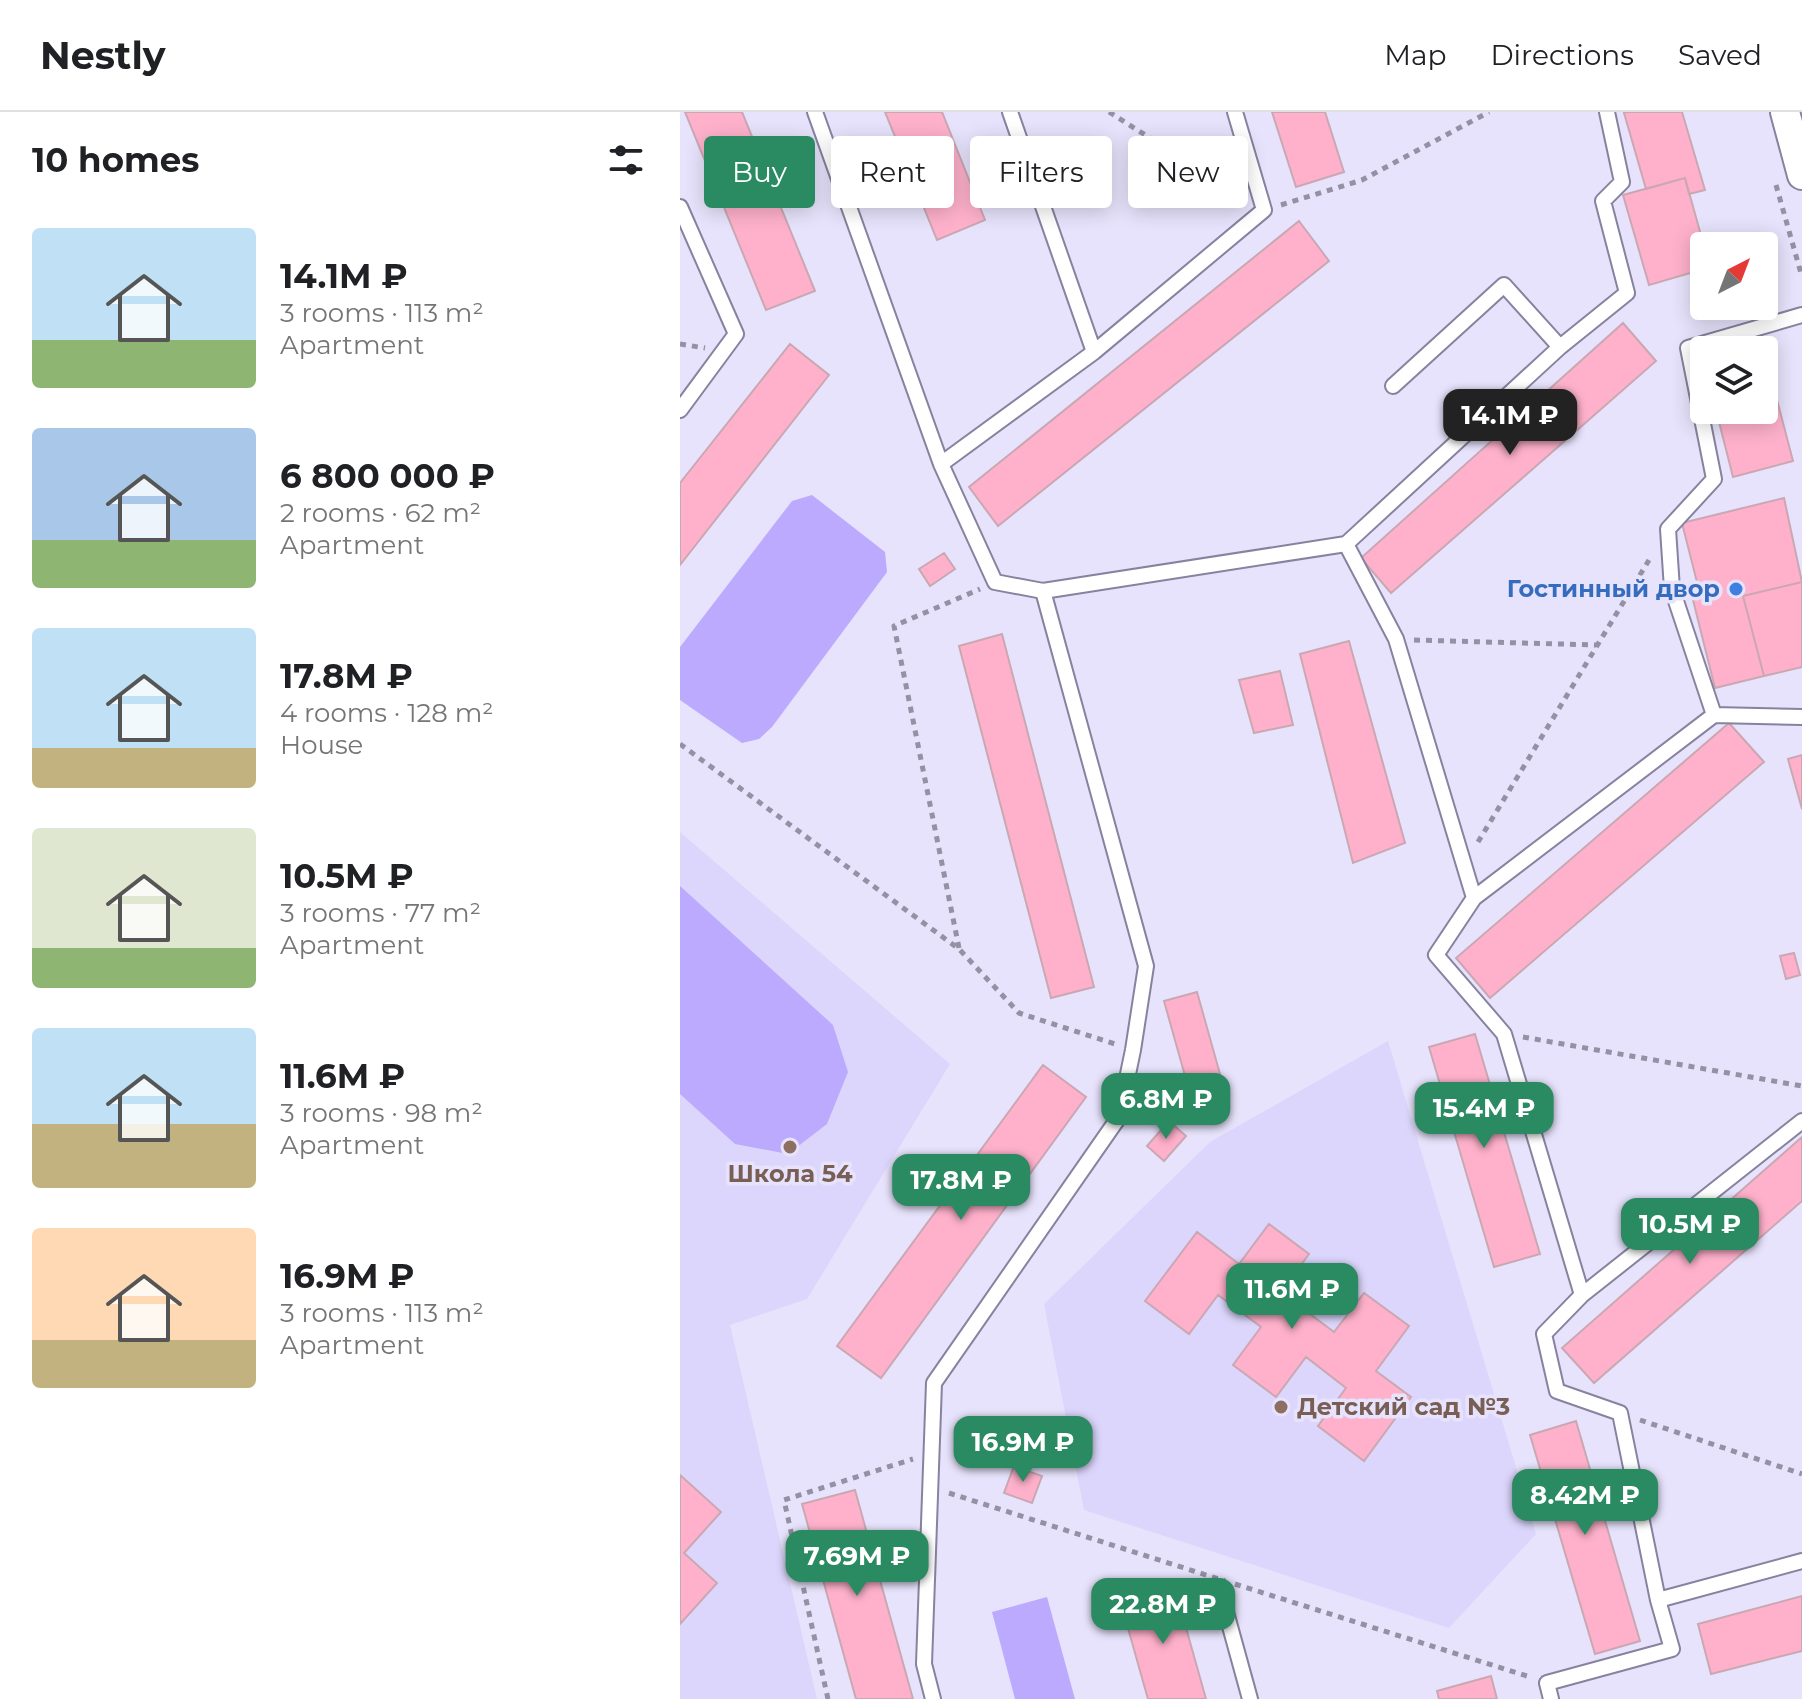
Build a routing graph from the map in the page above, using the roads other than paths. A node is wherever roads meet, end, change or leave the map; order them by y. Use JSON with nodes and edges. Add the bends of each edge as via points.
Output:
{"nodes":[{"id":1,"x":815,"y":112,"type":"edge"},
{"id":2,"x":1010,"y":112,"type":"edge"},
{"id":3,"x":1235,"y":112,"type":"edge"},
{"id":4,"x":1607,"y":112,"type":"edge"},
{"id":5,"x":1785,"y":112,"type":"edge"},
{"id":6,"x":1802,"y":175,"type":"edge"},
{"id":7,"x":680,"y":207,"type":"edge"},
{"id":8,"x":1802,"y":315,"type":"edge"},
{"id":9,"x":1560,"y":347,"type":"junction"},
{"id":10,"x":1094,"y":352,"type":"junction"},
{"id":11,"x":1393,"y":386,"type":"dead end"},
{"id":12,"x":680,"y":410,"type":"edge"},
{"id":13,"x":941,"y":464,"type":"junction"},
{"id":14,"x":1346,"y":544,"type":"junction"},
{"id":15,"x":1043,"y":591,"type":"junction"},
{"id":16,"x":1714,"y":715,"type":"junction"},
{"id":17,"x":1802,"y":717,"type":"edge"},
{"id":18,"x":1474,"y":898,"type":"junction"},
{"id":19,"x":1802,"y":1121,"type":"edge"},
{"id":20,"x":1582,"y":1295,"type":"junction"},
{"id":21,"x":1802,"y":1561,"type":"edge"},
{"id":22,"x":1658,"y":1600,"type":"junction"},
{"id":23,"x":1223,"y":1601,"type":"dead end"},
{"id":24,"x":933,"y":1699,"type":"edge"},
{"id":25,"x":1250,"y":1699,"type":"edge"},
{"id":26,"x":1551,"y":1699,"type":"edge"}],
"edges":[{"from":1,"to":13,"type":"lane"},
{"from":2,"to":10,"type":"lane"},
{"from":3,"to":10,"type":"lane","via":[[1264,210]]},
{"from":4,"to":9,"type":"lane","via":[[1622,182],[1603,201],[1627,293]]},
{"from":5,"to":6,"type":"street"},
{"from":7,"to":12,"type":"lane","via":[[736,334]]},
{"from":8,"to":16,"type":"lane","via":[[1688,348],[1714,479],[1668,529],[1672,589]]},
{"from":9,"to":11,"type":"lane","via":[[1504,285]]},
{"from":9,"to":14,"type":"lane"},
{"from":10,"to":13,"type":"lane"},
{"from":13,"to":15,"type":"lane","via":[[995,582]]},
{"from":14,"to":15,"type":"lane"},
{"from":14,"to":18,"type":"lane","via":[[1396,639]]},
{"from":15,"to":24,"type":"lane","via":[[1146,966],[1119,1117],[934,1383],[924,1664]]},
{"from":16,"to":17,"type":"lane"},
{"from":16,"to":18,"type":"lane"},
{"from":18,"to":20,"type":"lane","via":[[1436,955],[1504,1034]]},
{"from":19,"to":20,"type":"lane"},
{"from":20,"to":22,"type":"lane","via":[[1544,1334],[1557,1391],[1620,1413]]},
{"from":21,"to":22,"type":"lane"},
{"from":22,"to":26,"type":"lane","via":[[1672,1649],[1547,1683]]},
{"from":23,"to":25,"type":"lane"}]}
